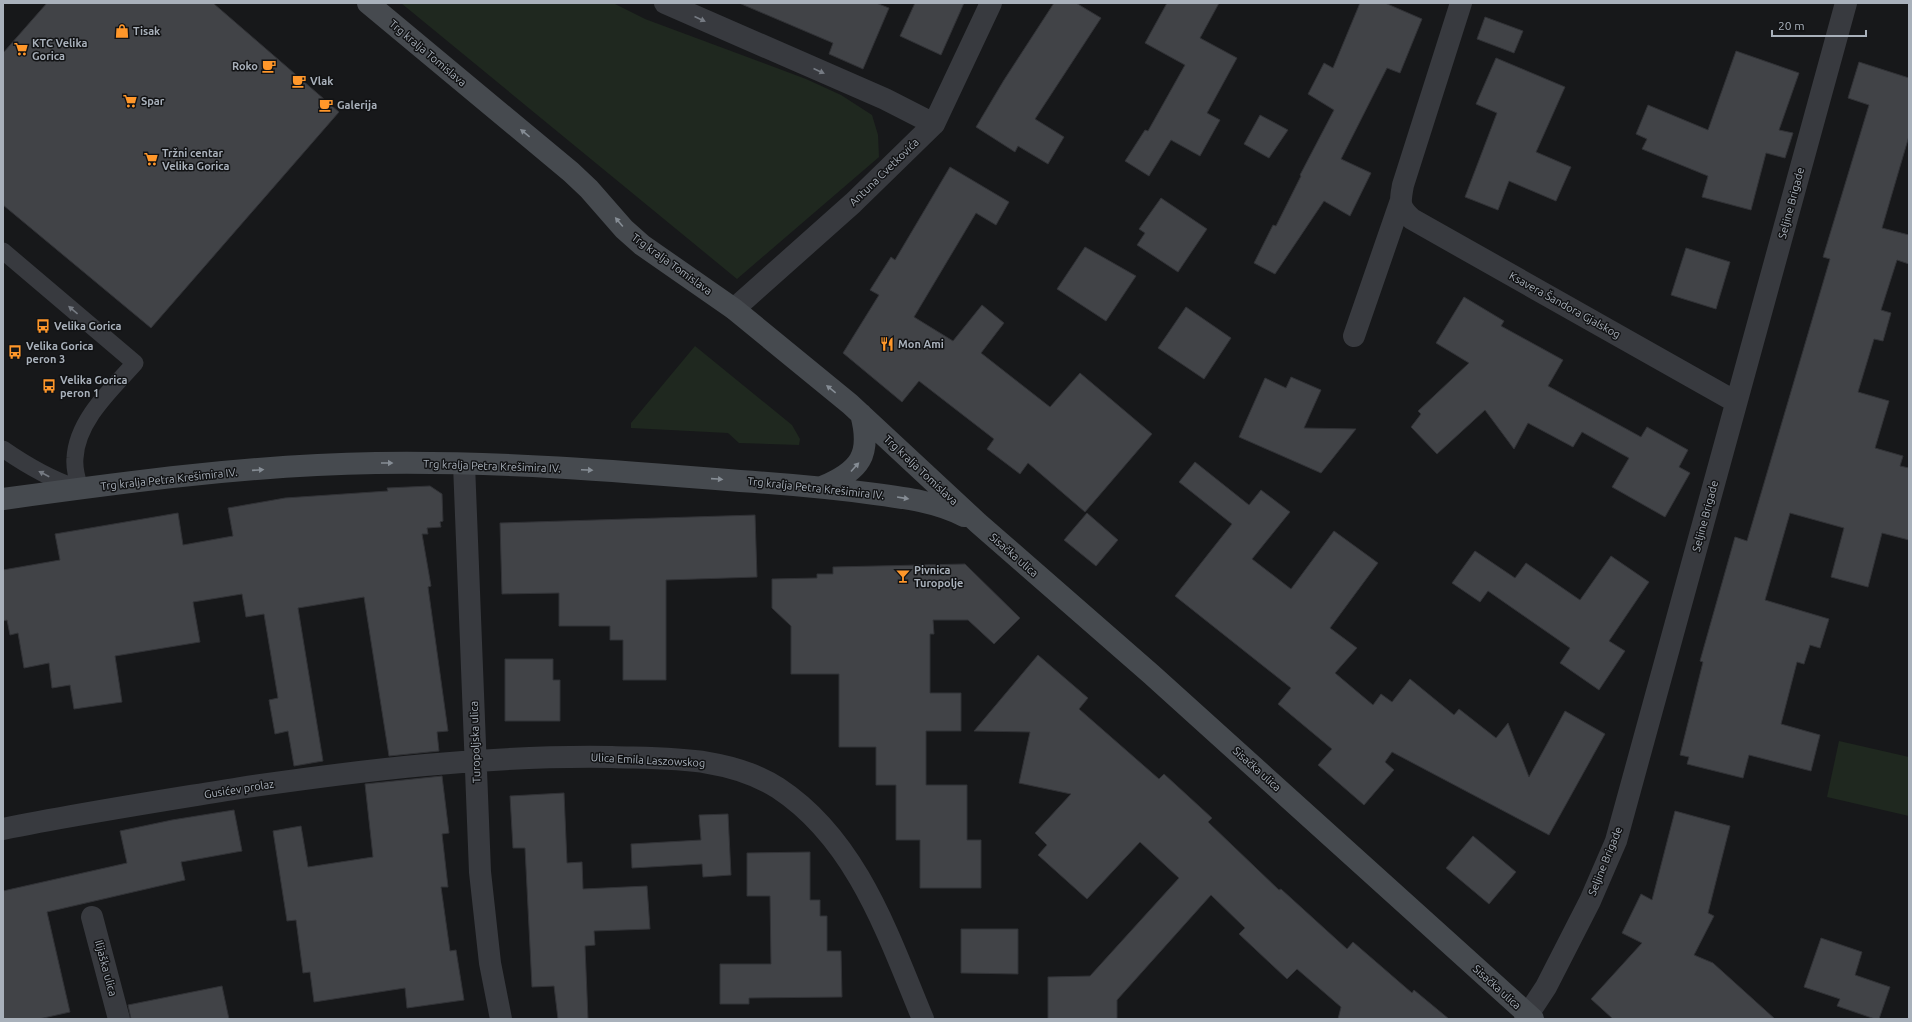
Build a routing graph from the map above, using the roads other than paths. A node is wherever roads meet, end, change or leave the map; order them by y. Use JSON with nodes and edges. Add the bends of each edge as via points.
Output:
{"nodes":[{"id":1,"x":368,"y":3,"type":"edge"},
{"id":2,"x":665,"y":3,"type":"edge"},
{"id":3,"x":991,"y":3,"type":"edge"},
{"id":4,"x":1461,"y":3,"type":"edge"},
{"id":5,"x":1846,"y":3,"type":"edge"},
{"id":6,"x":934,"y":124,"type":"junction"},
{"id":7,"x":1400,"y":203,"type":"junction"},
{"id":8,"x":3,"y":251,"type":"edge"},
{"id":9,"x":734,"y":310,"type":"junction"},
{"id":10,"x":1354,"y":336,"type":"dead end"},
{"id":11,"x":1736,"y":402,"type":"junction"},
{"id":12,"x":861,"y":414,"type":"junction"},
{"id":13,"x":3,"y":449,"type":"edge"},
{"id":14,"x":464,"y":464,"type":"junction"},
{"id":15,"x":822,"y":487,"type":"junction"},
{"id":16,"x":80,"y":488,"type":"junction"},
{"id":17,"x":3,"y":499,"type":"edge"},
{"id":18,"x":978,"y":523,"type":"junction"},
{"id":19,"x":476,"y":759,"type":"junction"},
{"id":20,"x":3,"y":829,"type":"edge"},
{"id":21,"x":92,"y":917,"type":"dead end"},
{"id":22,"x":1528,"y":1017,"type":"edge"},
{"id":23,"x":119,"y":1019,"type":"edge"},
{"id":24,"x":501,"y":1019,"type":"edge"},
{"id":25,"x":923,"y":1019,"type":"edge"}],
"edges":[{"from":9,"to":1,"type":"main road","name":"Trg kralja Tomislava","one_way":true,"via":[[642,245],[571,172]]},
{"from":2,"to":6,"type":"street","one_way":true,"via":[[885,99]]},
{"from":3,"to":6,"type":"street","name":"Antuna Cvetkovića"},
{"from":4,"to":7,"type":"street","via":[[1403,185]]},
{"from":5,"to":11,"type":"street","name":"Seljine Brigade"},
{"from":6,"to":9,"type":"street","name":"Antuna Cvetkovića","via":[[853,203]]},
{"from":7,"to":10,"type":"street"},
{"from":7,"to":11,"type":"street","name":"Ksavera Šandora Gjalskog","via":[[1404,212],[1412,219]]},
{"from":16,"to":8,"type":"lane","one_way":true,"via":[[75,458],[86,423],[135,363]]},
{"from":12,"to":9,"type":"main road","name":"Trg kralja Tomislava","one_way":true},
{"from":11,"to":22,"type":"street","name":"Seljine Brigade","via":[[1616,841],[1590,901]]},
{"from":15,"to":12,"type":"main road","one_way":true,"via":[[850,473],[859,463],[866,441]]},
{"from":12,"to":18,"type":"main road","name":"Trg kralja Tomislava"},
{"from":16,"to":13,"type":"lane","one_way":true,"via":[[58,481],[21,462]]},
{"from":14,"to":15,"type":"main road","name":"Trg kralja Petra Krešimira IV.","one_way":true,"via":[[651,474]]},
{"from":16,"to":14,"type":"main road","name":"Trg kralja Petra Krešimira IV.","one_way":true,"via":[[298,467],[374,463]]},
{"from":14,"to":19,"type":"street","name":"Turopoljska ulica"},
{"from":15,"to":18,"type":"main road","name":"Trg kralja Petra Krešimira IV.","one_way":true,"via":[[917,500],[955,512]]},
{"from":16,"to":17,"type":"main road","name":"Trg kralja Petra Krešimira IV."},
{"from":18,"to":22,"type":"main road","name":"Sisačka ulica","via":[[1151,674]]},
{"from":19,"to":20,"type":"street","name":"Gusićev prolaz","via":[[314,777],[96,810]]},
{"from":19,"to":24,"type":"street","name":"Turopoljska ulica","via":[[480,872],[490,963]]},
{"from":19,"to":25,"type":"street","name":"Ulica Emila Laszowskog","via":[[561,756],[697,760],[727,766],[775,786],[812,816],[843,851],[864,886]]},
{"from":21,"to":23,"type":"street","name":"Ilijaška ulica"}]}
